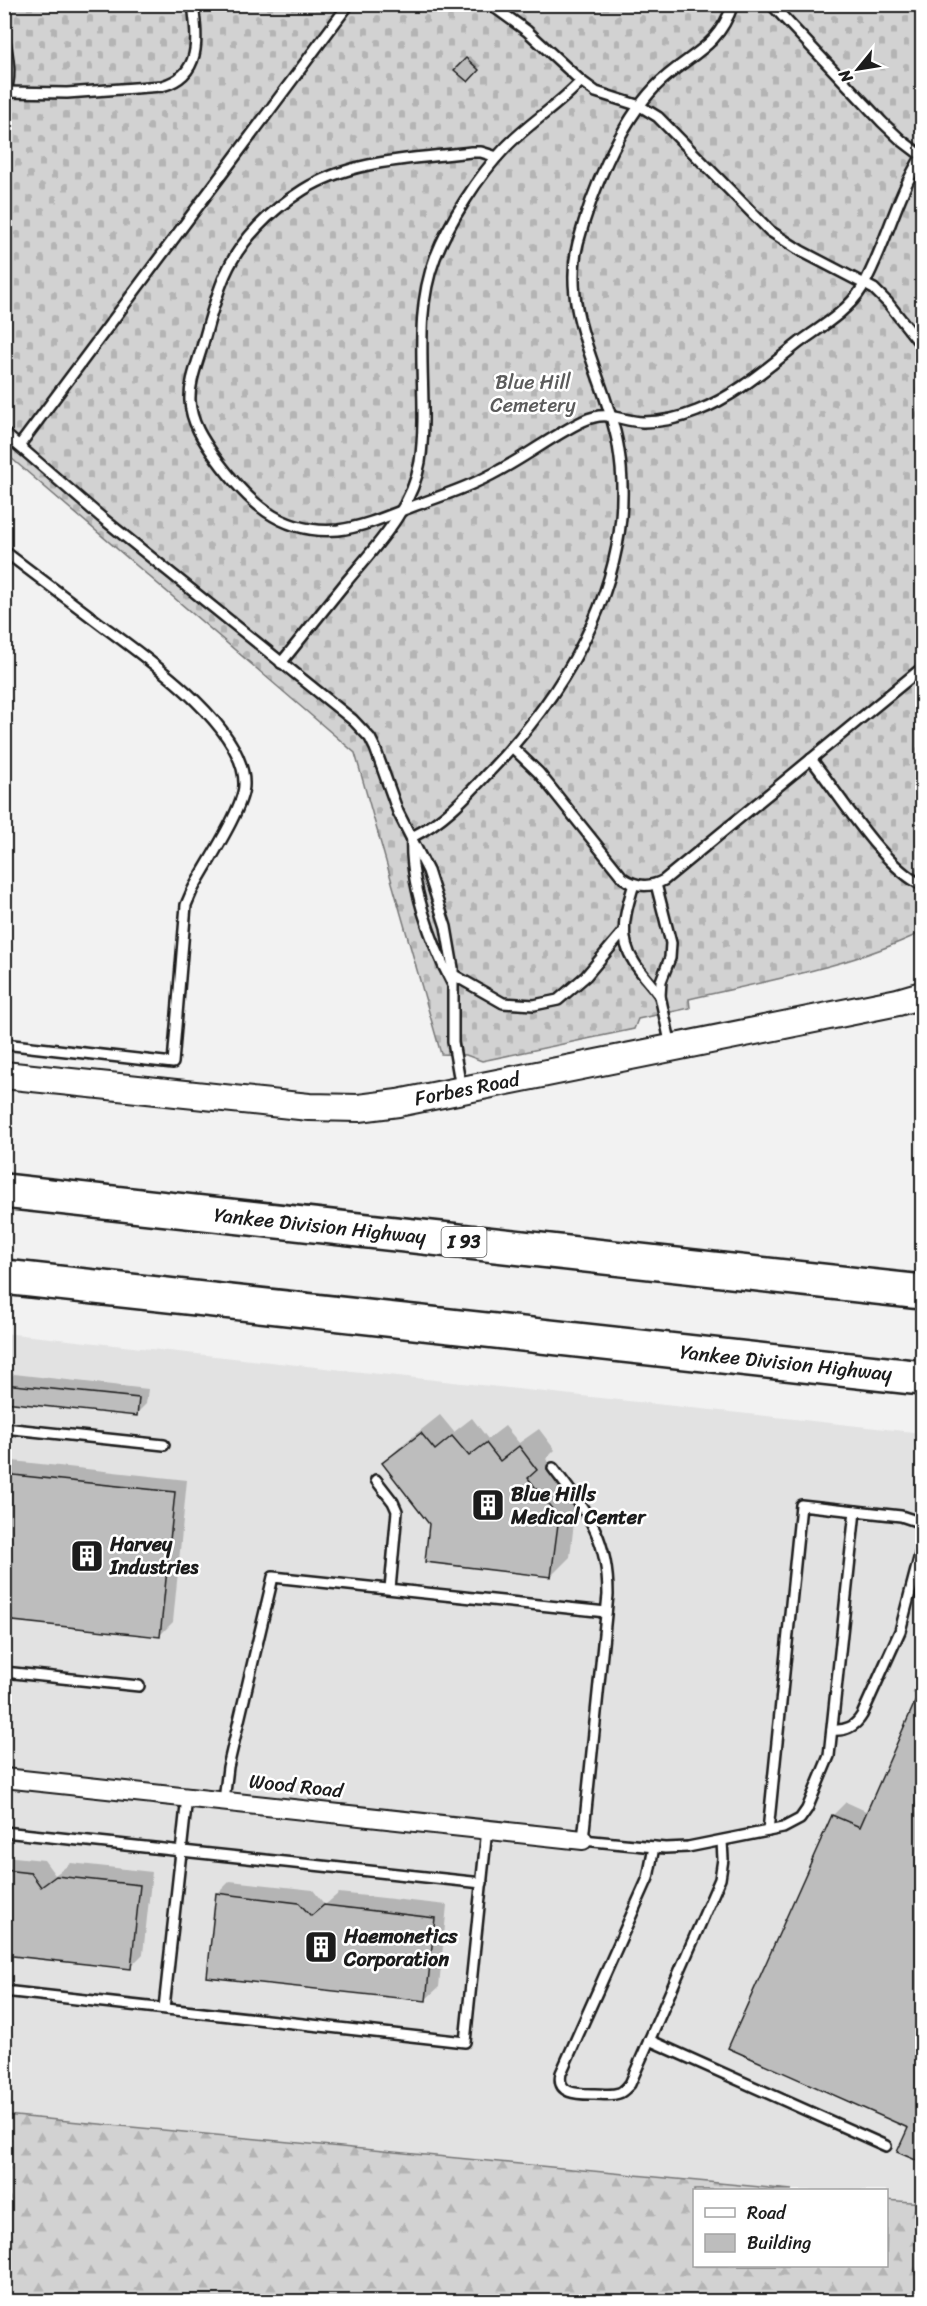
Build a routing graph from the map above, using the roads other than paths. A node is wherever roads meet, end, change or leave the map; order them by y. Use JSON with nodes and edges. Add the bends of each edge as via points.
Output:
{"nodes":[{"id":1,"x":193,"y":4,"type":"edge"},
{"id":2,"x":349,"y":4,"type":"edge"},
{"id":3,"x":490,"y":4,"type":"edge"},
{"id":4,"x":733,"y":4,"type":"edge"},
{"id":5,"x":771,"y":4,"type":"edge"},
{"id":6,"x":4,"y":35,"type":"edge"},
{"id":7,"x":581,"y":81,"type":"junction"},
{"id":8,"x":5,"y":93,"type":"edge"},
{"id":9,"x":640,"y":106,"type":"junction"},
{"id":10,"x":922,"y":156,"type":"edge"},
{"id":11,"x":497,"y":157,"type":"junction"},
{"id":12,"x":864,"y":283,"type":"junction"},
{"id":13,"x":922,"y":346,"type":"edge"},
{"id":14,"x":611,"y":415,"type":"junction"},
{"id":15,"x":4,"y":433,"type":"edge"},
{"id":16,"x":19,"y":446,"type":"junction"},
{"id":17,"x":401,"y":511,"type":"junction"},
{"id":18,"x":4,"y":551,"type":"edge"},
{"id":19,"x":281,"y":663,"type":"junction"},
{"id":20,"x":922,"y":668,"type":"edge"},
{"id":21,"x":513,"y":748,"type":"junction"},
{"id":22,"x":811,"y":759,"type":"junction"},
{"id":23,"x":412,"y":837,"type":"junction"},
{"id":24,"x":634,"y":884,"type":"junction"},
{"id":25,"x":656,"y":884,"type":"junction"},
{"id":26,"x":922,"y":885,"type":"edge"},
{"id":27,"x":624,"y":931,"type":"junction"},
{"id":28,"x":452,"y":974,"type":"junction"},
{"id":29,"x":453,"y":985,"type":"junction"},
{"id":30,"x":922,"y":995,"type":"edge"},
{"id":31,"x":660,"y":996,"type":"junction"},
{"id":32,"x":4,"y":1044,"type":"edge"},
{"id":33,"x":672,"y":1048,"type":"junction"},
{"id":34,"x":4,"y":1075,"type":"edge"},
{"id":35,"x":462,"y":1090,"type":"junction"},
{"id":36,"x":4,"y":1191,"type":"edge"},
{"id":37,"x":4,"y":1277,"type":"edge"},
{"id":38,"x":922,"y":1292,"type":"edge"},
{"id":39,"x":922,"y":1378,"type":"edge"},
{"id":40,"x":4,"y":1428,"type":"edge"},
{"id":41,"x":164,"y":1445,"type":"dead end"},
{"id":42,"x":553,"y":1468,"type":"dead end"},
{"id":43,"x":376,"y":1480,"type":"dead end"},
{"id":44,"x":855,"y":1511,"type":"junction"},
{"id":45,"x":922,"y":1523,"type":"edge"},
{"id":46,"x":922,"y":1547,"type":"edge"},
{"id":47,"x":390,"y":1589,"type":"junction"},
{"id":48,"x":606,"y":1612,"type":"junction"},
{"id":49,"x":4,"y":1672,"type":"edge"},
{"id":50,"x":139,"y":1686,"type":"dead end"},
{"id":51,"x":832,"y":1730,"type":"junction"},
{"id":52,"x":4,"y":1778,"type":"edge"},
{"id":53,"x":187,"y":1797,"type":"junction"},
{"id":54,"x":224,"y":1801,"type":"junction"},
{"id":55,"x":487,"y":1829,"type":"junction"},
{"id":56,"x":768,"y":1831,"type":"junction"},
{"id":57,"x":4,"y":1832,"type":"edge"},
{"id":58,"x":583,"y":1840,"type":"junction"},
{"id":59,"x":722,"y":1841,"type":"junction"},
{"id":60,"x":654,"y":1847,"type":"junction"},
{"id":61,"x":181,"y":1851,"type":"junction"},
{"id":62,"x":482,"y":1883,"type":"junction"},
{"id":63,"x":4,"y":1991,"type":"edge"},
{"id":64,"x":164,"y":2008,"type":"junction"},
{"id":65,"x":649,"y":2040,"type":"junction"},
{"id":66,"x":886,"y":2146,"type":"dead end"}],
"edges":[{"from":1,"to":8,"type":"lane","via":[[193,59],[186,73],[175,82],[67,93]]},
{"from":2,"to":16,"type":"lane"},
{"from":3,"to":7,"type":"lane","via":[[539,41]]},
{"from":4,"to":9,"type":"lane","via":[[714,41],[665,78]]},
{"from":5,"to":10,"type":"lane","via":[[882,122]]},
{"from":6,"to":8,"type":"lane","via":[[8,65]]},
{"from":7,"to":9,"type":"lane","via":[[603,96]]},
{"from":7,"to":11,"type":"lane"},
{"from":9,"to":12,"type":"lane","via":[[666,124],[771,231]]},
{"from":9,"to":14,"type":"lane","via":[[604,171],[576,253],[575,288],[580,321]]},
{"from":10,"to":12,"type":"lane"},
{"from":11,"to":17,"type":"lane","via":[[455,219],[427,284],[420,462]]},
{"from":11,"to":17,"type":"lane","via":[[471,152],[356,168],[317,182],[282,205],[250,236],[229,266],[191,387],[192,416],[201,436],[235,484],[261,510],[298,526],[328,530],[356,526]]},
{"from":12,"to":13,"type":"lane","via":[[888,303]]},
{"from":12,"to":14,"type":"lane","via":[[835,316],[758,375],[707,407],[682,417],[642,422]]},
{"from":14,"to":17,"type":"lane","via":[[587,419],[488,477]]},
{"from":14,"to":21,"type":"lane","via":[[621,490],[618,543],[610,578],[581,647],[537,718]]},
{"from":15,"to":16,"type":"lane"},
{"from":16,"to":19,"type":"lane"},
{"from":17,"to":19,"type":"lane"},
{"from":18,"to":32,"type":"lane","via":[[193,699],[234,749],[244,783],[240,804],[186,905],[173,1063]]},
{"from":19,"to":23,"type":"lane","via":[[370,738],[398,812]]},
{"from":20,"to":22,"type":"lane"},
{"from":21,"to":23,"type":"lane","via":[[450,813]]},
{"from":21,"to":24,"type":"lane","via":[[539,773],[618,873]]},
{"from":22,"to":25,"type":"lane"},
{"from":22,"to":26,"type":"lane","via":[[890,861]]},
{"from":23,"to":28,"type":"lane","via":[[446,927]]},
{"from":23,"to":29,"type":"lane","via":[[413,873],[435,946]]},
{"from":24,"to":25,"type":"lane"},
{"from":24,"to":27,"type":"lane"},
{"from":25,"to":31,"type":"lane","via":[[672,951]]},
{"from":27,"to":28,"type":"lane","via":[[586,976],[558,1000],[534,1005],[503,1002]]},
{"from":27,"to":31,"type":"lane","via":[[633,960]]},
{"from":28,"to":29,"type":"lane"},
{"from":29,"to":35,"type":"lane","via":[[453,1042]]},
{"from":30,"to":33,"type":"street","name":"Forbes Road"},
{"from":31,"to":33,"type":"lane"},
{"from":33,"to":35,"type":"street","name":"Forbes Road"},
{"from":34,"to":35,"type":"street","name":"Forbes Road","via":[[309,1107],[398,1103]]},
{"from":36,"to":38,"type":"highway","name":"Yankee Division Highway","number":"I 93"},
{"from":37,"to":39,"type":"highway","name":"Yankee Division Highway"},
{"from":40,"to":41,"type":"lane"},
{"from":42,"to":48,"type":"lane","via":[[583,1507],[600,1539],[607,1575]]},
{"from":43,"to":47,"type":"lane","via":[[397,1511]]},
{"from":44,"to":45,"type":"lane","via":[[901,1516]]},
{"from":44,"to":51,"type":"lane"},
{"from":44,"to":56,"type":"lane","via":[[801,1506]]},
{"from":46,"to":51,"type":"lane","via":[[900,1631],[862,1715],[847,1729]]},
{"from":47,"to":48,"type":"lane"},
{"from":47,"to":54,"type":"lane","via":[[273,1577],[228,1767]]},
{"from":48,"to":58,"type":"lane"},
{"from":49,"to":50,"type":"lane"},
{"from":51,"to":56,"type":"lane","via":[[827,1763],[807,1809],[789,1826]]},
{"from":52,"to":53,"type":"street","name":"Wood Road"},
{"from":53,"to":54,"type":"street","name":"Wood Road"},
{"from":53,"to":61,"type":"lane"},
{"from":54,"to":55,"type":"street","name":"Wood Road"},
{"from":55,"to":58,"type":"street","name":"Wood Road"},
{"from":55,"to":62,"type":"lane"},
{"from":56,"to":59,"type":"lane"},
{"from":57,"to":61,"type":"lane"},
{"from":58,"to":60,"type":"lane"},
{"from":59,"to":60,"type":"lane"},
{"from":59,"to":65,"type":"lane","via":[[720,1879]]},
{"from":60,"to":65,"type":"lane","via":[[648,1878],[561,2073],[562,2087],[576,2094],[619,2093],[630,2084]]},
{"from":61,"to":62,"type":"lane"},
{"from":61,"to":64,"type":"lane"},
{"from":62,"to":64,"type":"lane","via":[[465,2042]]},
{"from":63,"to":64,"type":"lane"},
{"from":65,"to":66,"type":"lane"}]}
